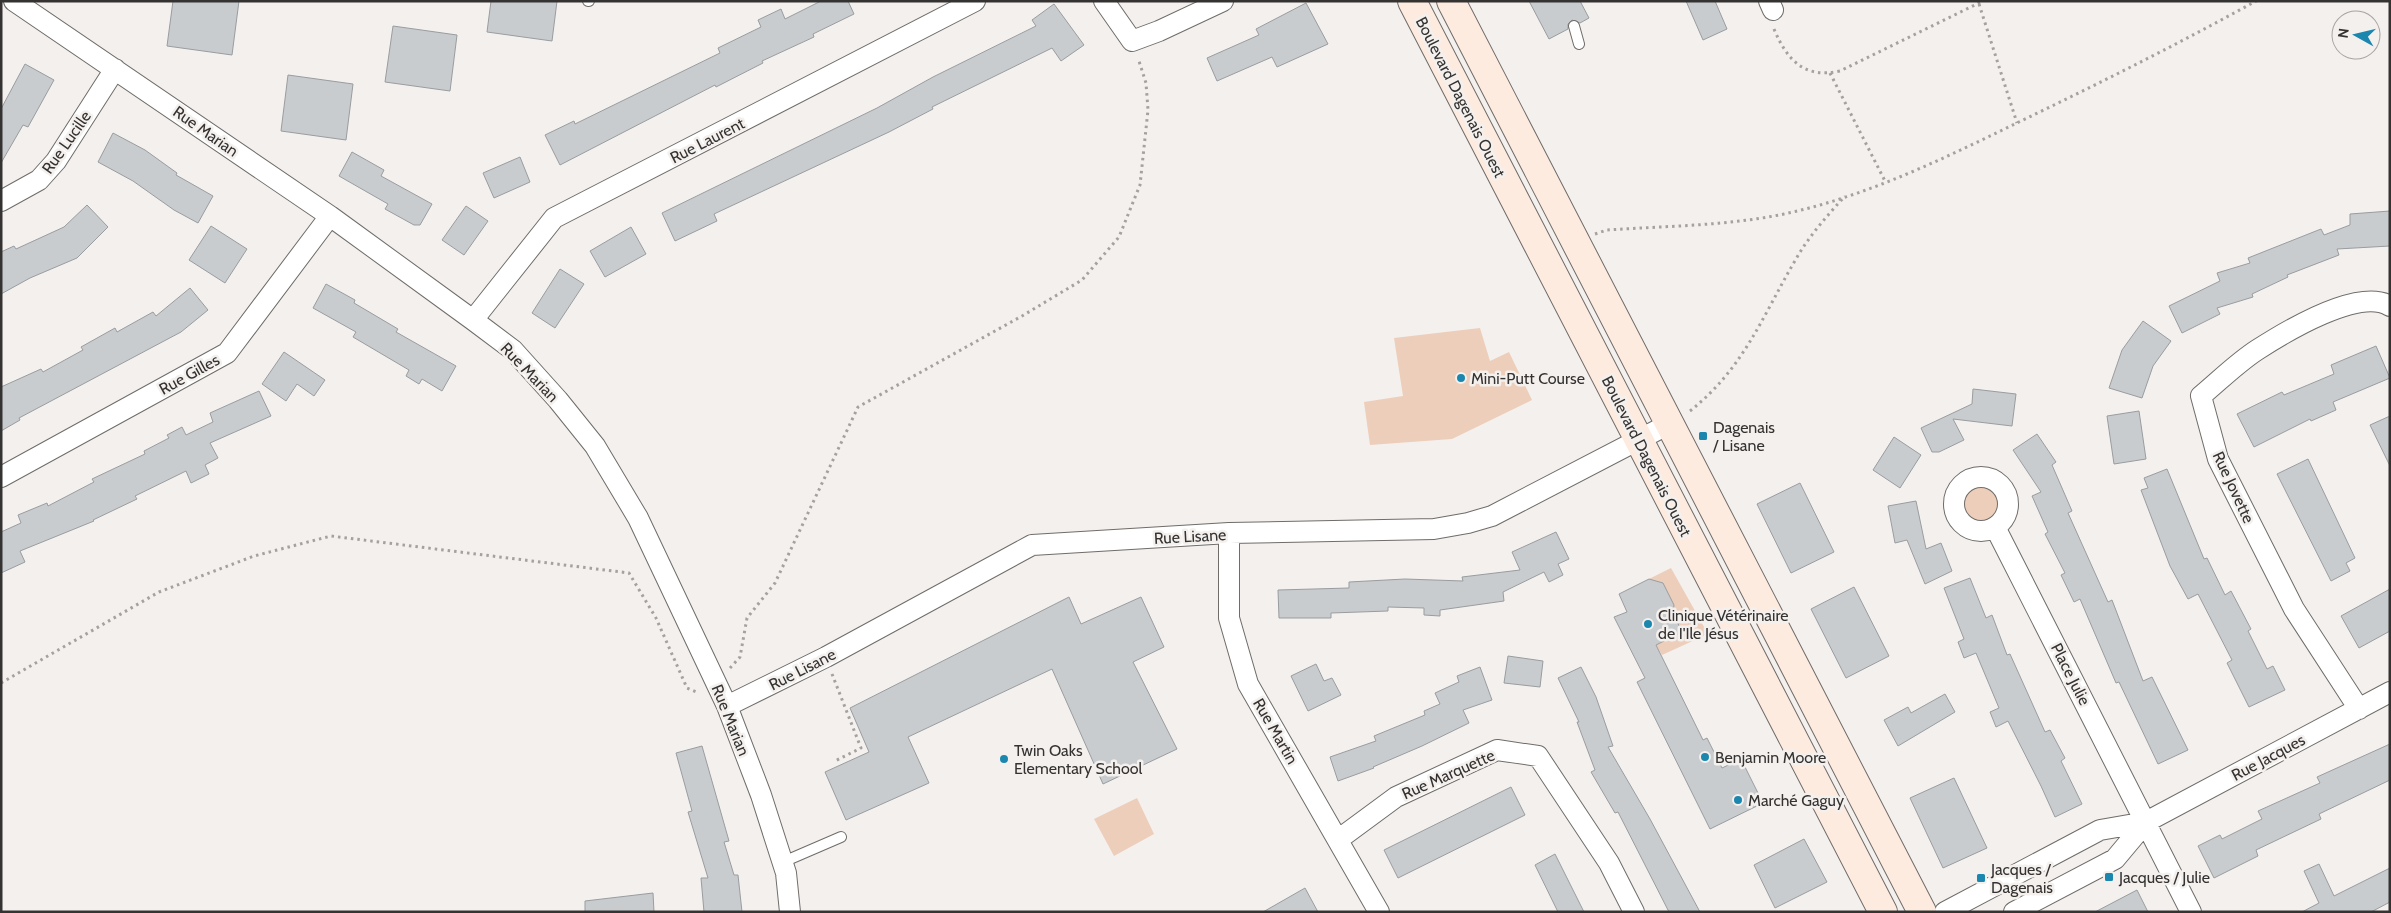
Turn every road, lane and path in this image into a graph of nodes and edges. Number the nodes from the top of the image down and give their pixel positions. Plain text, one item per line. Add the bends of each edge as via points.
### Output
1 (14, 1) edge
2 (975, 1) edge
3 (1104, 1) edge
4 (1223, 1) edge
5 (1412, 1) edge
6 (1451, 1) edge
7 (1983, 1) edge
8 (2256, 1) edge
9 (1978, 4) junction
10 (1771, 6) edge
11 (1574, 26) dead end
12 (1132, 41) junction
13 (1579, 44) dead end
14 (115, 68) junction
15 (1830, 73) junction
16 (2018, 123) junction
17 (1885, 182) junction
18 (1845, 196) junction
19 (1, 200) edge
20 (330, 216) junction
21 (1598, 233) dead end
22 (2390, 306) edge
23 (473, 320) junction
24 (1680, 418) junction
25 (1639, 440) junction
26 (1, 477) edge
27 (1995, 527) dead end
28 (1229, 533) junction
29 (826, 657) junction
30 (1, 683) edge
31 (716, 683) junction
32 (2390, 692) edge
33 (728, 706) junction
34 (2359, 709) junction
35 (835, 761) dead end
36 (2146, 822) junction
37 (841, 837) dead end
38 (1339, 839) junction
39 (783, 862) junction
40 (790, 912) edge
41 (1379, 912) edge
42 (1634, 912) edge
43 (1883, 912) edge
44 (1922, 912) edge
45 (1945, 912) edge
46 (2014, 912) edge
47 (2191, 912) edge

1 - 14 street, Rue Marian
2 - 23 street, Rue Laurent via 554,218
3 - 12 street
4 - 12 street
5 - 25 main road, Boulevard Dagenais Ouest
6 - 24 main road, Boulevard Dagenais Ouest
7 - 9 path
8 - 16 path via 2157,55
9 - 15 path
9 - 16 path
10 - 15 path via 1771,23 1788,56 1808,70
11 - 13 lane
12 - 31 path via 1146,83 1148,110 1140,186 1119,237 1082,280 858,407 775,583 746,618 740,657
14 - 19 street, Rue Lucille via 56,161 39,180
14 - 20 street, Rue Marian
15 - 17 path
16 - 17 path
17 - 18 path
18 - 21 path via 1773,216
18 - 24 path via 1820,223 1796,258 1757,333 1733,369
20 - 23 street, Rue Marian
20 - 26 street, Rue Gilles via 227,353
22 - 34 street, Rue Jovette via 2381,301 2354,303 2306,322 2256,350 2201,396 2223,468 2294,609
23 - 31 street, Rue Marian via 513,350 595,446 638,518
24 - 25 street, Rue Lisane
24 - 44 main road, Boulevard Dagenais Ouest
25 - 28 street, Rue Lisane via 1492,516 1468,523 1434,529
25 - 43 main road, Boulevard Dagenais Ouest
27 - 36 street, Place Julie
28 - 29 street, Rue Lisane via 1032,545
28 - 38 street, Rue Martin via 1229,618 1248,684
29 - 33 street, Rue Lisane
29 - 35 path via 861,748
30 - 31 path via 159,592 254,556 332,536 629,573 656,618 687,688 709,697
31 - 33 street, Rue Marian
32 - 34 street, Rue Jacques
33 - 39 street, Rue Marian
34 - 36 street, Rue Jacques
36 - 45 street, Rue Jacques via 2100,830
36 - 46 street, Rue Jacques via 2115,859
36 - 47 street, Place Julie
37 - 39 lane
38 - 41 street, Rue Martin
38 - 42 street, Rue Marquette via 1396,797 1497,750 1538,756 1608,863
39 - 40 street, Rue Marian

